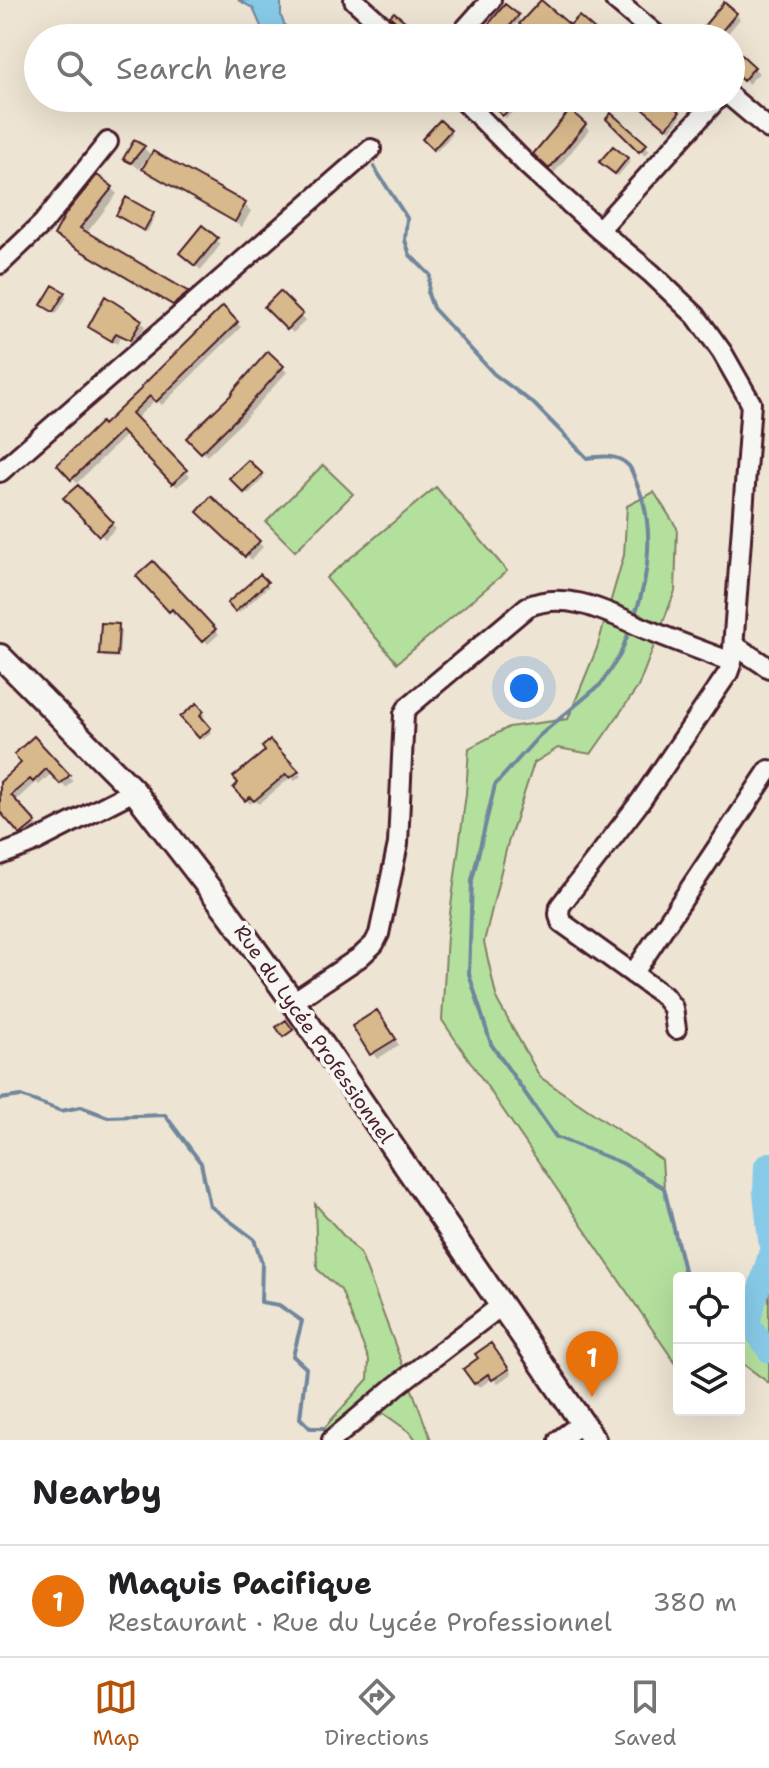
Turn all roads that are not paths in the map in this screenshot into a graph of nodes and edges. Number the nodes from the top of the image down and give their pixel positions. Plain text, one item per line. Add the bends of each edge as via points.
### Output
1 (354, 0) edge
2 (491, 0) edge
3 (615, 0) edge
4 (381, 24) edge
5 (470, 24) edge
6 (643, 24) edge
7 (745, 109) edge
8 (475, 112) edge
9 (705, 112) edge
10 (769, 129) edge
11 (108, 142) dead end
12 (371, 149) dead end
13 (599, 230) junction
14 (0, 264) edge
15 (760, 404) edge
16 (0, 472) edge
17 (733, 653) junction
18 (0, 656) edge
19 (769, 668) edge
20 (769, 770) edge
21 (134, 791) junction
22 (0, 855) edge
23 (633, 974) junction
24 (293, 1002) junction
25 (676, 1029) dead end
26 (502, 1305) junction
27 (588, 1431) edge
28 (332, 1440) edge
29 (559, 1440) edge

1 - 4 street
2 - 5 street
3 - 6 street
7 - 10 street
8 - 13 street
9 - 13 street
11 - 14 street via 43,223
12 - 16 street
13 - 15 street via 696,316
15 - 17 street
17 - 19 street
17 - 23 street via 728,673 640,802 560,906 561,922
17 - 24 street via 652,632 576,603 527,607 408,707 398,844 379,934 360,957
18 - 21 main road, Rue du Lycée Professionnel
20 - 23 street
21 - 22 street
21 - 24 main road, Rue du Lycée Professionnel
23 - 25 street via 670,1002
24 - 26 main road, Rue du Lycée Professionnel
26 - 27 main road, Rue du Lycée Professionnel
26 - 28 street
27 - 29 street

